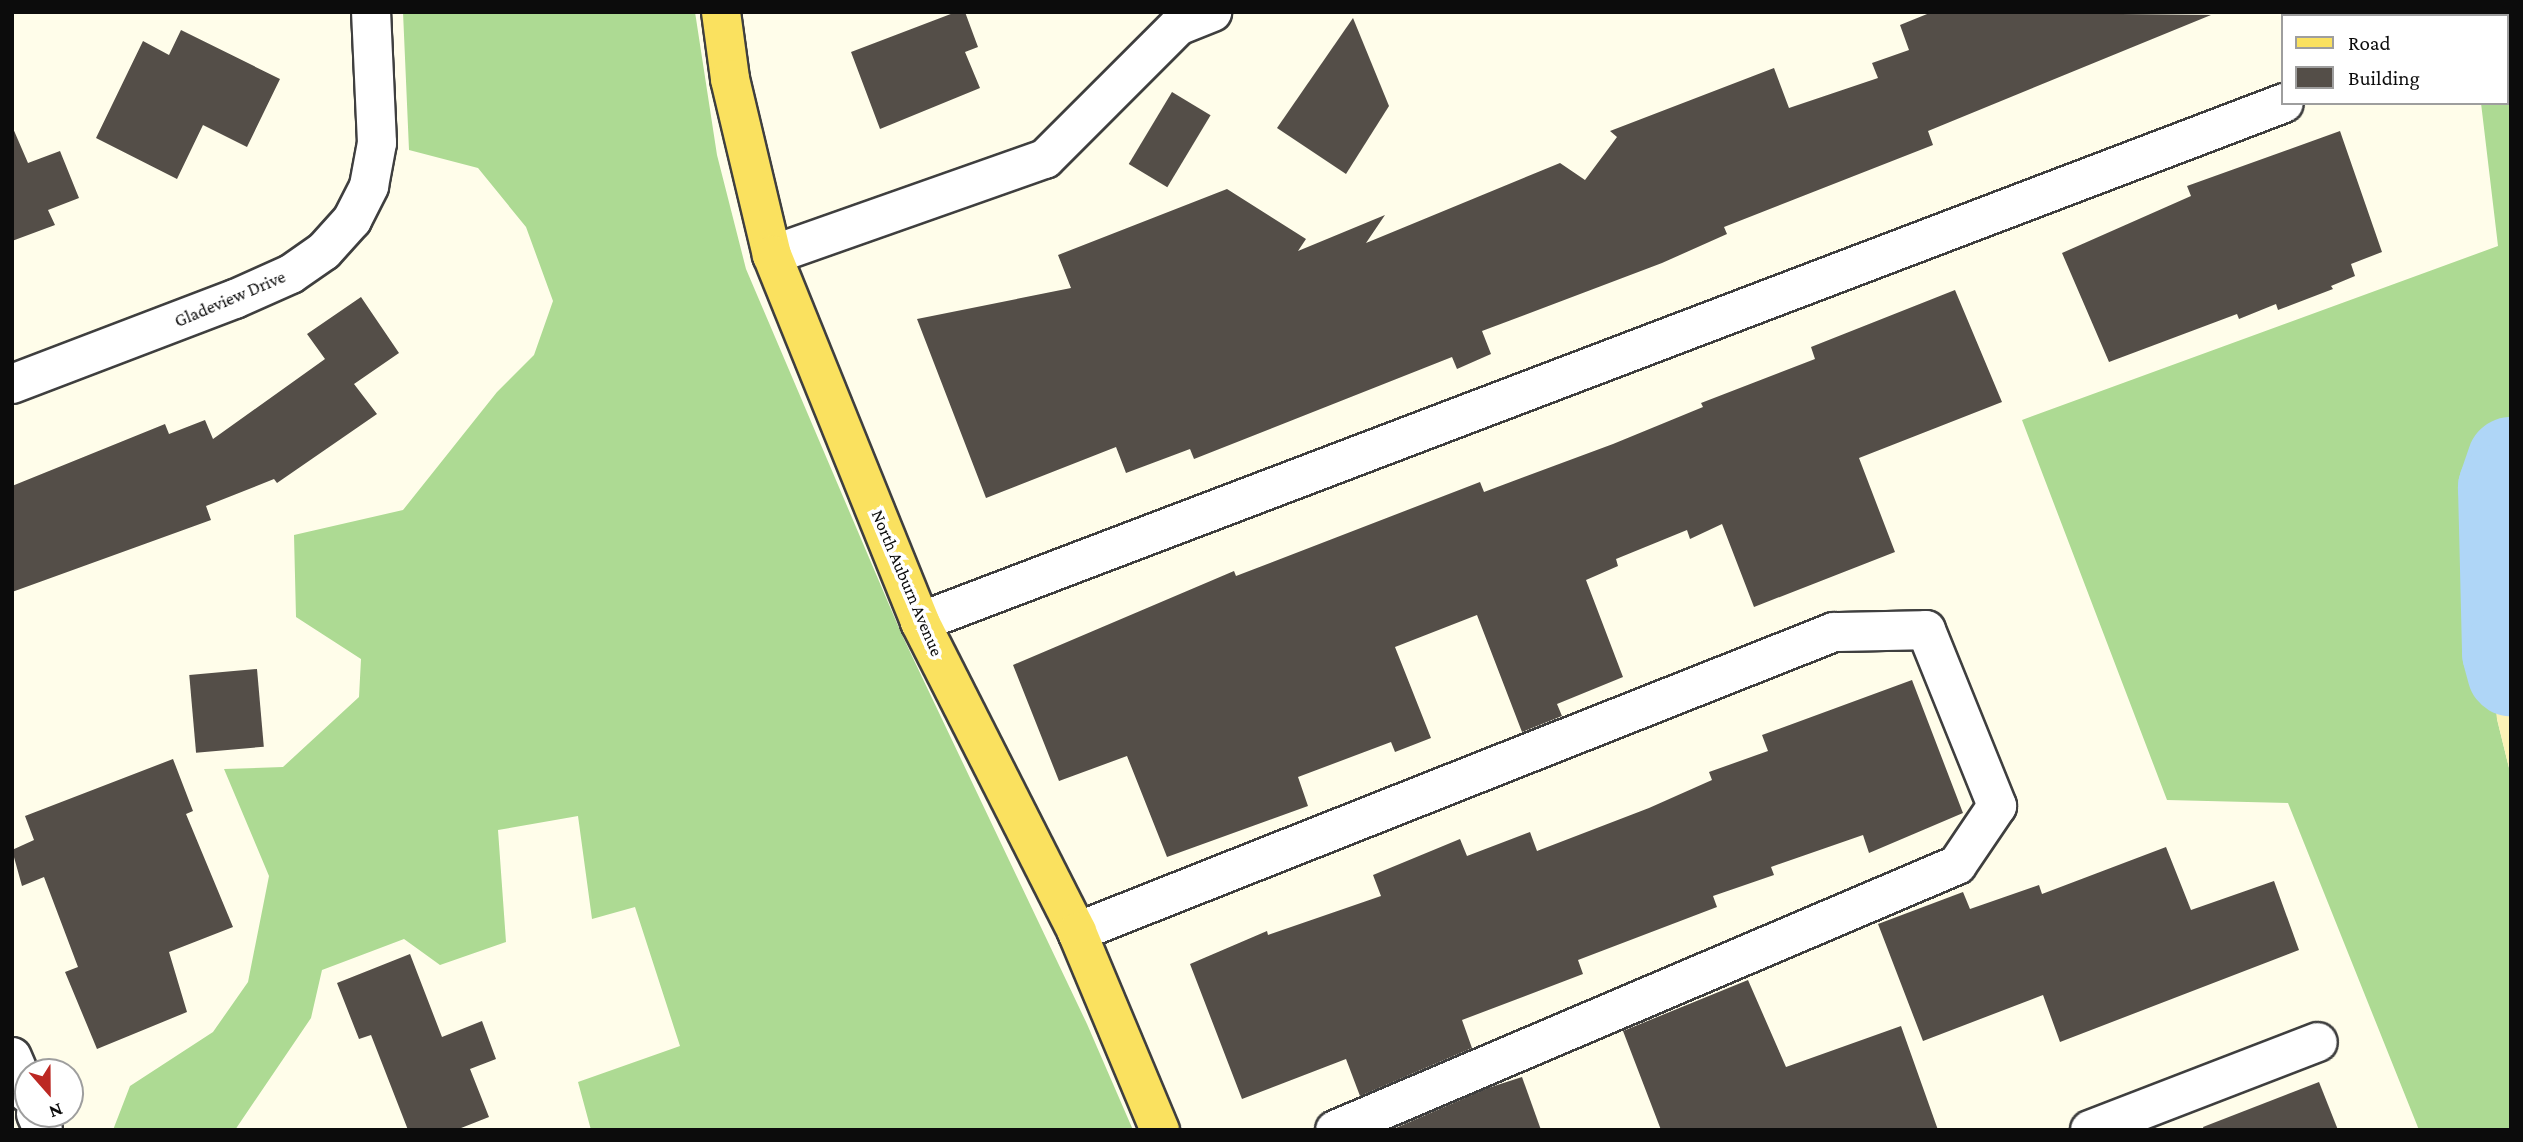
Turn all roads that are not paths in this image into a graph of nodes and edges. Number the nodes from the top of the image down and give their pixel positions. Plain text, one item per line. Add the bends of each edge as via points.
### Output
1 (371, 12) edge
2 (721, 12) edge
3 (1212, 12) edge
4 (2282, 104) edge
5 (772, 255) junction
6 (12, 384) edge
7 (920, 622) junction
8 (1077, 932) junction
9 (2318, 1042) dead end
10 (1160, 1130) edge
11 (1335, 1130) edge
12 (2090, 1130) edge

1 - 6 street, Gladeview Drive via 377,143 369,186 352,220 324,251 291,274 235,299
2 - 5 main road, North Auburn Avenue via 730,79
3 - 5 street via 1178,26 1045,159
4 - 7 street
5 - 7 main road, North Auburn Avenue
7 - 8 main road, North Auburn Avenue
8 - 10 main road, North Auburn Avenue
8 - 11 street via 1834,632 1926,630 1997,806 1957,865
9 - 12 street

